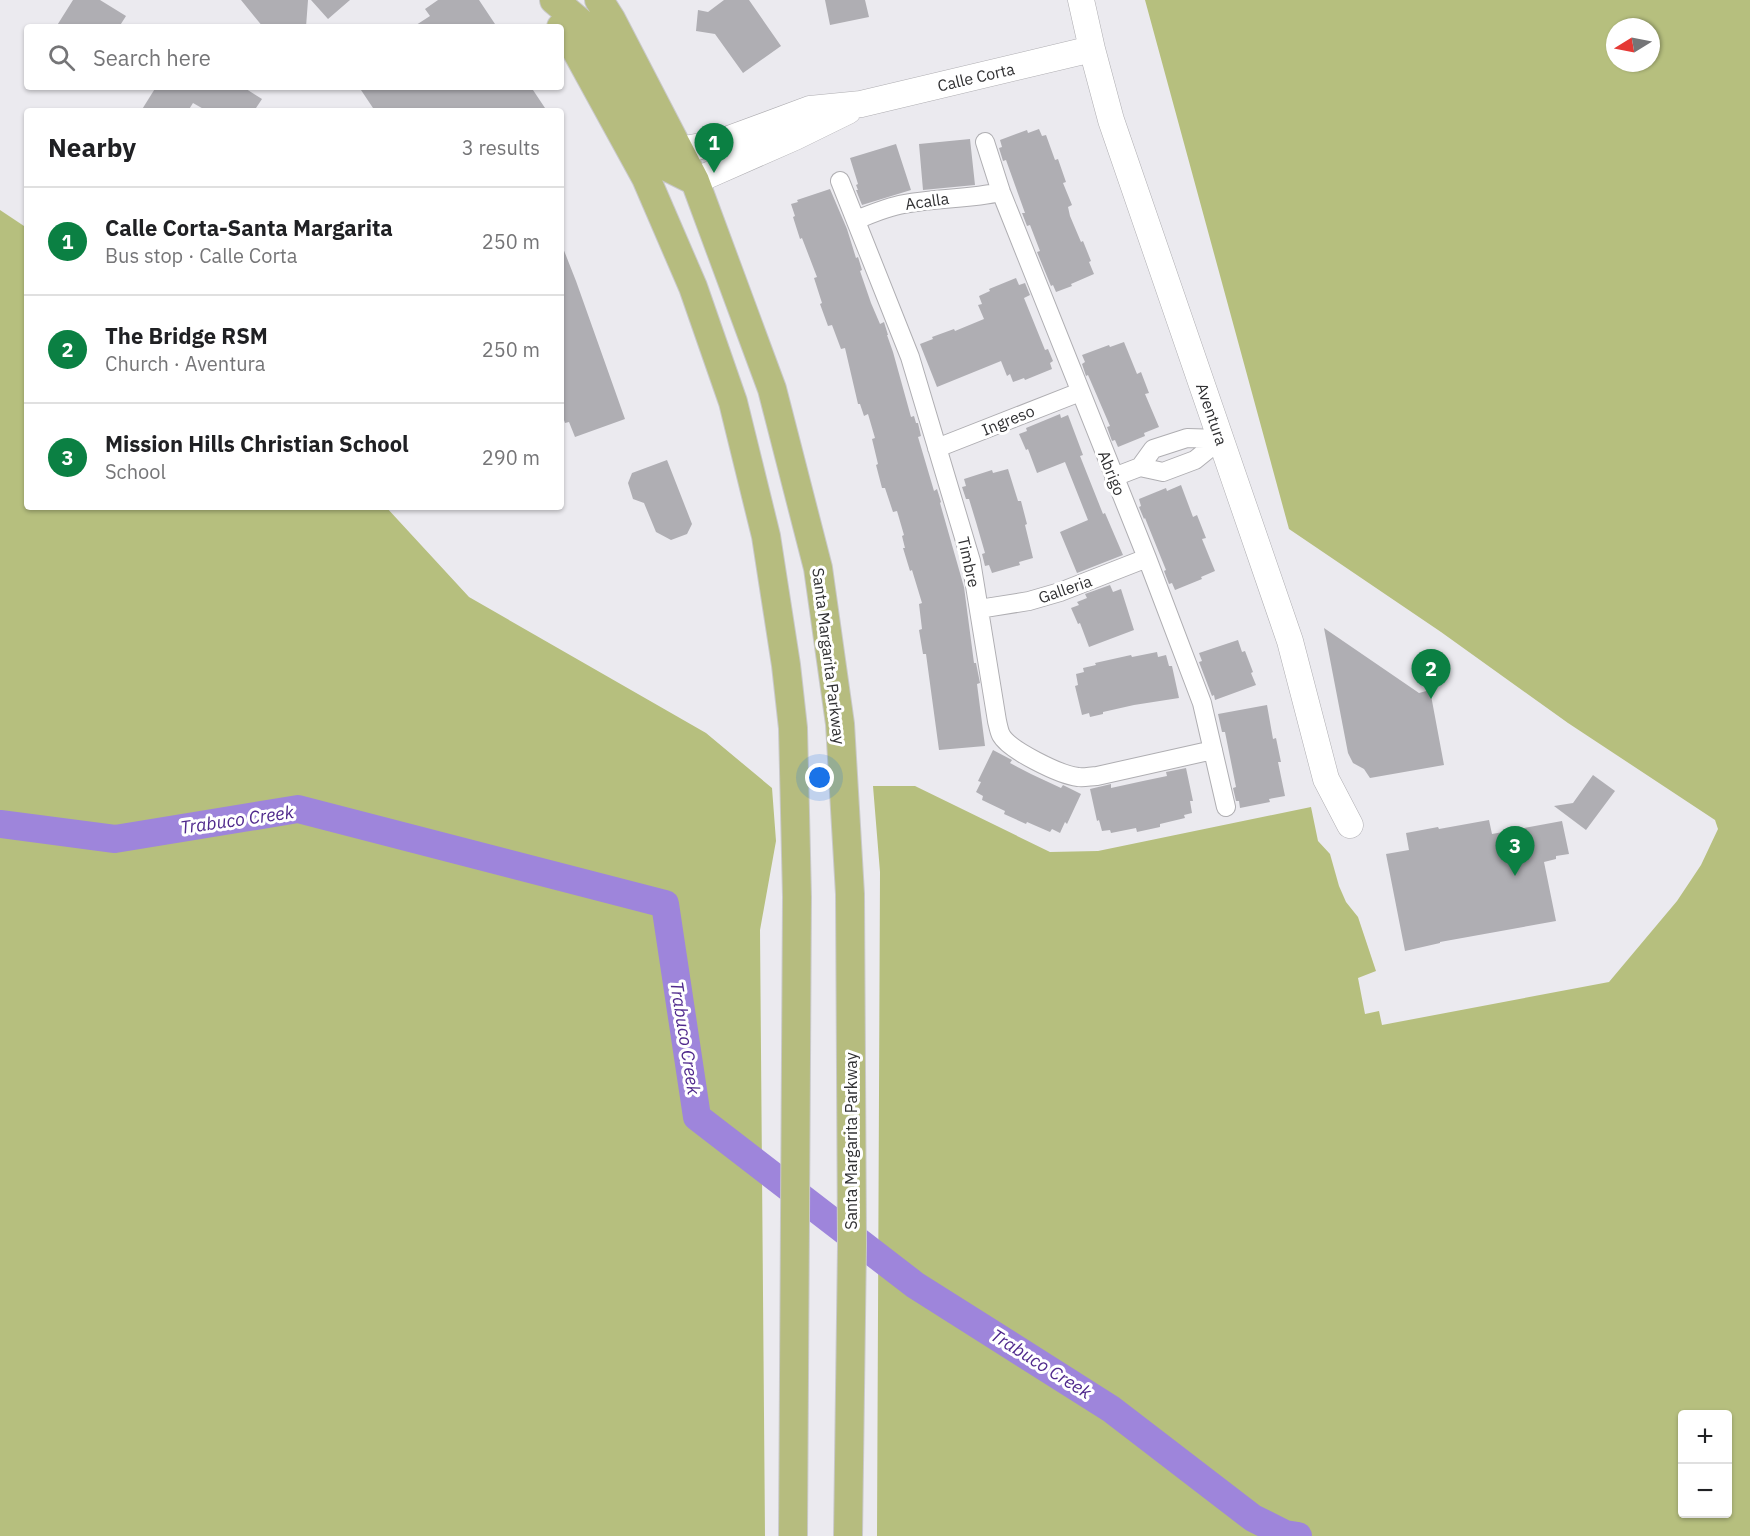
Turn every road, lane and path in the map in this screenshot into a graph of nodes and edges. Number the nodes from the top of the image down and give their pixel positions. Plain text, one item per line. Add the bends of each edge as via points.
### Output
1 (543, 0) edge
2 (554, 0) edge
3 (599, 0) edge
4 (1081, 0) edge
5 (559, 24) edge
6 (564, 31) edge
7 (1092, 49) junction
8 (861, 105) junction
9 (984, 142) dead end
10 (679, 150) junction
11 (695, 181) junction
12 (840, 181) dead end
13 (1001, 192) junction
14 (856, 220) junction
15 (1080, 392) junction
16 (1221, 439) junction
17 (937, 448) junction
18 (1140, 467) junction
19 (1114, 477) junction
20 (1147, 558) junction
21 (979, 609) junction
22 (1213, 750) junction
23 (1226, 807) dead end
24 (1350, 825) dead end
25 (793, 1536) edge
26 (848, 1536) edge

1 - 5 main road
2 - 11 main road via 587,28 655,156
3 - 10 main road, Santa Margarita Parkway
4 - 7 street, Aventura
6 - 25 main road via 646,178 693,286 734,402 766,536 786,665 793,728 797,897
7 - 8 street, Calle Corta
7 - 16 street, Aventura via 1111,120
8 - 10 street, Calle Corta via 810,109 718,143
8 - 11 street, Calle Corta
9 - 13 street, Abrigo
10 - 11 main road, Santa Margarita Parkway
11 - 26 main road, Santa Margarita Parkway via 772,389 818,568 840,724 850,894 852,1245
12 - 14 street, Timbre
13 - 14 street, Acalla via 903,204
13 - 15 street, Abrigo
14 - 17 street, Timbre via 910,357
15 - 17 street, Ingreso
15 - 19 street, Abrigo
16 - 18 street via 1195,460 1163,472
16 - 18 street via 1187,438 1153,449
16 - 24 street, Aventura via 1290,641 1326,779
17 - 21 street, Timbre via 971,561
18 - 19 street
19 - 20 street, Abrigo
20 - 21 street, Galleria via 1060,592
20 - 22 street, Abrigo via 1202,703
21 - 22 street, Timbre via 1000,734 1042,764 1079,777 1097,776
22 - 23 street, Abrigo

